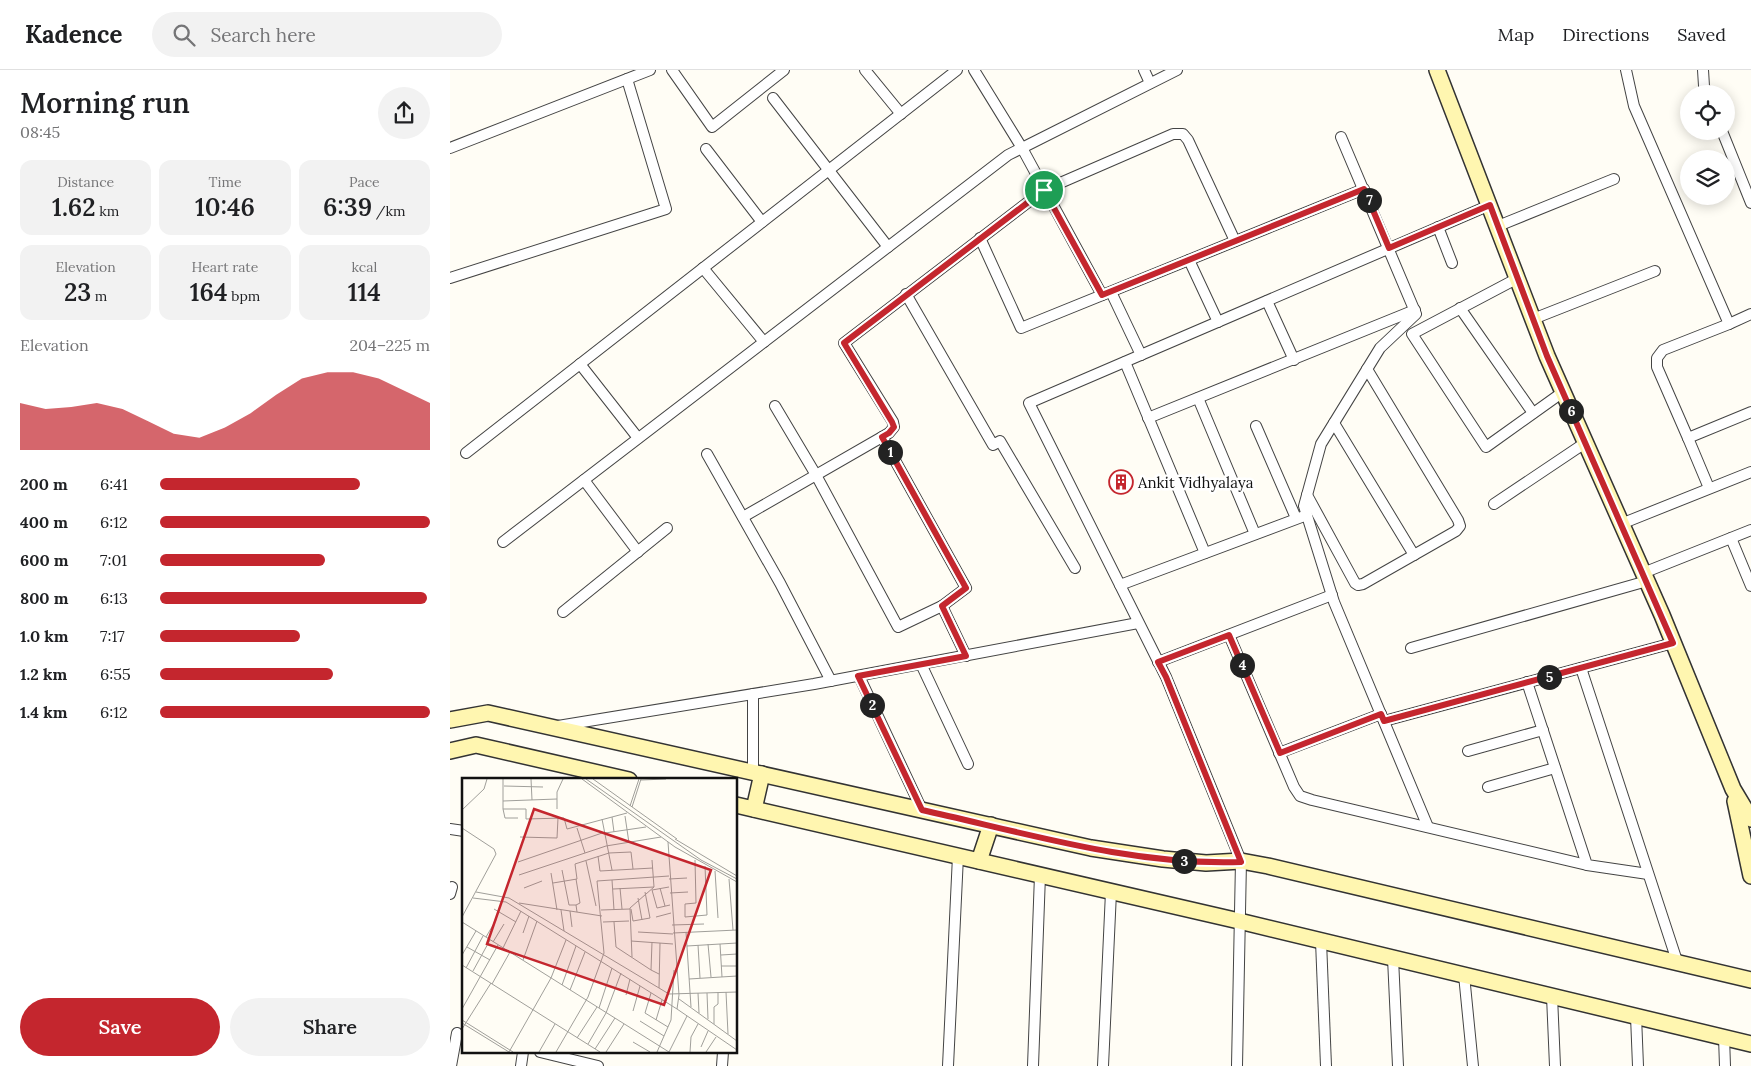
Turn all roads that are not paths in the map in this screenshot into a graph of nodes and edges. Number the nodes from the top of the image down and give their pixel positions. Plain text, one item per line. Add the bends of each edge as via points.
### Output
1 (650, 70) edge
2 (672, 70) edge
3 (784, 70) edge
4 (865, 70) edge
5 (957, 70) edge
6 (974, 70) edge
7 (1144, 70) edge
8 (1176, 70) edge
9 (1437, 70) edge
10 (1626, 70) edge
11 (1703, 70) edge
12 (627, 79) junction
13 (1150, 83) junction
14 (1704, 85) edge
15 (773, 98) dead end
16 (901, 114) junction
17 (1341, 137) dead end
18 (1726, 140) edge
19 (450, 148) edge
20 (706, 148) dead end
21 (1022, 148) junction
22 (828, 170) junction
23 (1614, 179) dead end
24 (1364, 189) junction
25 (1044, 190) junction
26 (1751, 204) edge
27 (1490, 205) junction
28 (762, 222) junction
29 (1498, 226) junction
30 (1438, 227) junction
31 (980, 238) junction
32 (1235, 241) junction
33 (888, 247) junction
34 (1389, 248) junction
35 (1189, 260) junction
36 (1452, 263) dead end
37 (703, 268) junction
38 (1655, 271) dead end
39 (450, 278) edge
40 (1518, 278) junction
41 (906, 294) junction
42 (1106, 294) junction
43 (1268, 301) junction
44 (1460, 308) junction
45 (1415, 310) junction
46 (1751, 314) edge
47 (1533, 319) junction
48 (1218, 322) junction
49 (1730, 324) junction
50 (764, 342) junction
51 (1141, 355) junction
52 (1294, 360) junction
53 (1125, 362) junction
54 (580, 364) junction
55 (1366, 370) junction
56 (1563, 392) junction
57 (1198, 398) junction
58 (775, 406) dead end
59 (1751, 412) edge
60 (1533, 413) junction
61 (1148, 418) junction
62 (1334, 423) junction
63 (1256, 426) dead end
64 (882, 437) junction
65 (638, 438) junction
66 (1688, 438) junction
67 (1585, 443) junction
68 (466, 453) dead end
69 (707, 454) dead end
70 (1751, 472) edge
71 (816, 475) junction
72 (584, 480) junction
73 (1709, 488) junction
74 (1307, 495) junction
75 (1494, 504) dead end
76 (1307, 515) junction
77 (743, 517) junction
78 (1296, 518) junction
79 (1621, 524) junction
80 (667, 528) dead end
81 (1751, 530) edge
82 (1255, 534) junction
83 (1731, 538) junction
84 (503, 542) dead end
85 (638, 552) junction
86 (1205, 553) junction
87 (1414, 555) junction
88 (1075, 568) dead end
89 (1645, 577) junction
90 (1120, 585) junction
91 (1751, 586) edge
92 (1332, 595) junction
93 (942, 606) junction
94 (563, 612) dead end
95 (1138, 623) junction
96 (1229, 635) junction
97 (1673, 643) junction
98 (1410, 648) dead end
99 (966, 656) junction
100 (1158, 662) junction
101 (921, 664) junction
102 (1581, 668) junction
103 (858, 676) junction
104 (831, 681) junction
105 (1527, 682) junction
106 (754, 694) junction
107 (1383, 718) junction
108 (450, 720) edge
109 (553, 727) junction
110 (1542, 730) junction
111 (450, 751) edge
112 (1468, 751) dead end
113 (1280, 753) junction
114 (968, 764) dead end
115 (1555, 768) junction
116 (758, 773) junction
117 (594, 776) edge
118 (612, 778) edge
119 (1488, 787) dead end
120 (1733, 789) junction
121 (738, 806) edge
122 (754, 810) junction
123 (922, 810) junction
124 (1751, 819) edge
125 (990, 825) junction
126 (1428, 827) junction
127 (958, 856) junction
128 (979, 861) junction
129 (1241, 862) junction
130 (1587, 865) junction
131 (1648, 874) junction
132 (1040, 875) junction
133 (1751, 876) edge
134 (1111, 892) junction
135 (1239, 921) junction
136 (1321, 940) junction
137 (1393, 958) junction
138 (1678, 964) junction
139 (1464, 975) junction
140 (1751, 980) edge
141 (1552, 996) junction
142 (1636, 1016) junction
143 (457, 1033) edge
144 (1724, 1037) junction
145 (1751, 1044) edge
146 (559, 1054) edge
147 (451, 1066) edge
148 (598, 1066) edge
149 (948, 1066) edge
150 (1033, 1066) edge
151 (1103, 1066) edge
152 (1237, 1066) edge
153 (1326, 1066) edge
154 (1398, 1066) edge
155 (1473, 1066) edge
156 (1555, 1066) edge
157 (1638, 1066) edge
158 (1725, 1066) edge

1 - 12 street
2 - 3 street via 712,127
4 - 16 street
5 - 16 street
6 - 21 street
7 - 13 street
8 - 13 street
9 - 27 street
10 - 49 street via 1634,106
11 - 14 street
12 - 19 street
12 - 39 street via 666,209
13 - 21 street
15 - 22 street
16 - 22 street
17 - 24 street
18 - 26 street
20 - 28 street
21 - 25 street
21 - 33 street via 1008,155
22 - 28 street
22 - 33 street
23 - 29 street
24 - 32 street
24 - 34 street
25 - 31 street
25 - 32 street via 1173,134 1183,134
25 - 42 street
27 - 29 street
27 - 30 street
28 - 37 street
29 - 40 street
30 - 34 street
30 - 36 street
31 - 41 street
31 - 42 street via 1020,328
32 - 35 street
33 - 50 street
34 - 43 street
34 - 45 street
35 - 42 street
35 - 48 street
37 - 50 street
37 - 54 street
38 - 47 street
40 - 44 street
40 - 47 street
41 - 64 street via 844,343 892,422 894,427
41 - 88 street via 993,445 1000,442
42 - 51 street
43 - 48 street
43 - 52 street
44 - 60 street
44 - 60 street via 1412,334 1486,446
45 - 52 street
45 - 55 street via 1416,314 1380,348
46 - 49 street
47 - 56 street
48 - 51 street
49 - 66 street via 1663,350 1657,358 1657,367
50 - 65 street
51 - 53 street
52 - 57 street
53 - 61 street
53 - 90 street via 1030,404
54 - 65 street
54 - 68 street
55 - 62 street
55 - 87 street via 1460,526
56 - 60 street
56 - 67 street
57 - 61 street
57 - 82 street
58 - 71 street
59 - 66 street
61 - 86 street
62 - 74 street via 1320,444
62 - 87 street
63 - 78 street
64 - 71 street
64 - 93 street via 966,588
65 - 72 street
66 - 73 street
67 - 75 street
67 - 79 street
69 - 77 street
70 - 73 street
71 - 77 street
71 - 93 street via 898,628
72 - 84 street
72 - 85 street
73 - 79 street
74 - 76 street via 1304,506
74 - 87 street via 1358,585
76 - 78 street
76 - 92 street
77 - 104 street
78 - 82 street
79 - 89 street
80 - 85 street
81 - 83 street
82 - 86 street
83 - 89 street
83 - 91 street
85 - 94 street
86 - 90 street
89 - 97 street
89 - 98 street
90 - 95 street
92 - 96 street
92 - 107 street
93 - 99 street
95 - 99 street
95 - 100 street
96 - 100 street
96 - 113 street
97 - 102 street
97 - 120 street
99 - 101 street
100 - 129 street
101 - 103 street
101 - 114 street
102 - 105 street
102 - 131 street
103 - 104 street
103 - 123 street
104 - 106 street
105 - 107 street
105 - 110 street
106 - 109 street
106 - 116 street
107 - 113 street
107 - 126 street
108 - 109 street via 488,712
109 - 116 street
110 - 112 street
110 - 115 street
111 - 117 street via 476,746
113 - 126 street via 1300,796
115 - 119 street
115 - 130 street
116 - 122 street
116 - 123 street
117 - 118 street
120 - 124 street
120 - 133 street
121 - 122 street
122 - 127 street
123 - 125 street
125 - 128 street
125 - 129 street via 1091,848 1163,859
126 - 130 street
127 - 128 street
127 - 149 street
128 - 132 street
129 - 135 street
129 - 138 street via 1278,868
130 - 131 street
131 - 138 street
132 - 134 street
132 - 150 street
134 - 135 street
134 - 151 street
135 - 136 street
135 - 152 street
136 - 137 street
136 - 153 street
137 - 139 street
137 - 154 street
138 - 140 street
139 - 141 street
139 - 155 street
141 - 142 street
141 - 156 street
142 - 144 street
142 - 157 street
143 - 147 street
144 - 145 street
144 - 158 street
146 - 148 street

